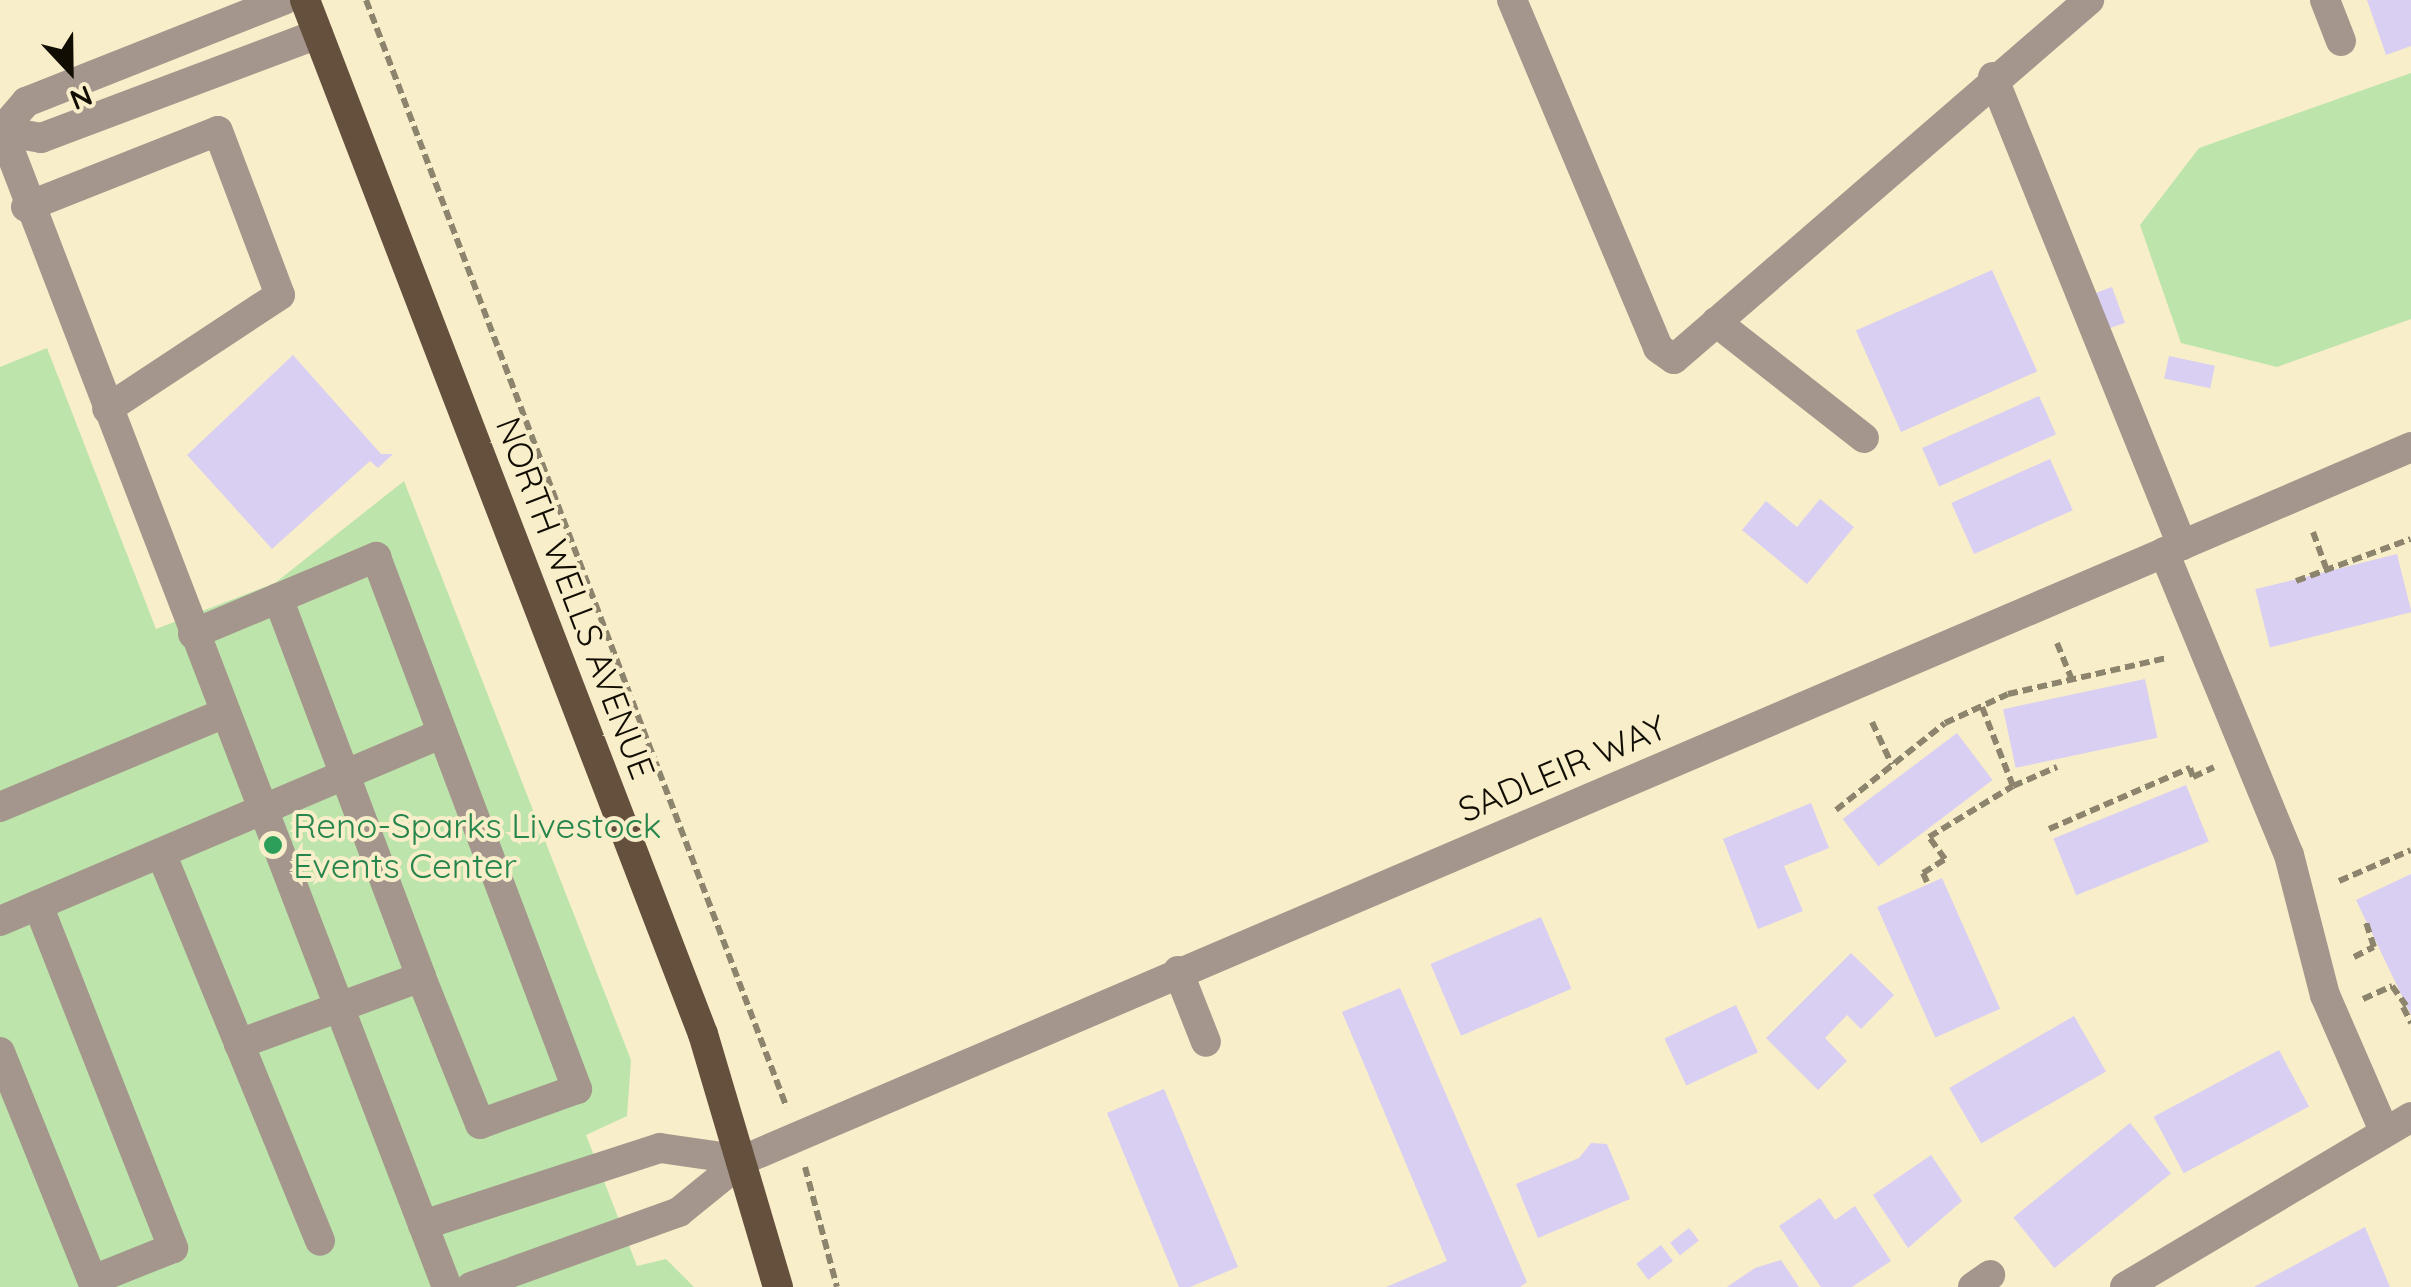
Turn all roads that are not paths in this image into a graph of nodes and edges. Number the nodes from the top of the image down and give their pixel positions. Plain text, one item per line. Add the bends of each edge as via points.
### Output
1 (284, 0) edge
2 (305, 0) edge
3 (1512, 0) edge
4 (2089, 0) edge
5 (2325, 0) edge
6 (318, 34) junction
7 (2342, 41) dead end
8 (1993, 77) junction
9 (1, 129) edge
10 (26, 207) junction
11 (1716, 322) junction
12 (108, 409) junction
13 (1864, 438) dead end
14 (2411, 447) edge
15 (2173, 548) junction
16 (278, 598) junction
17 (193, 634) junction
18 (226, 713) junction
19 (442, 733) junction
20 (344, 775) junction
21 (0, 807) edge
22 (264, 810) junction
23 (161, 853) junction
24 (38, 905) junction
25 (0, 921) edge
26 (1178, 971) junction
27 (421, 977) junction
28 (340, 1007) junction
29 (1206, 1042) dead end
30 (239, 1044) junction
31 (0, 1052) edge
32 (2398, 1124) edge
33 (743, 1160) junction
34 (423, 1225) junction
35 (320, 1242) dead end
36 (94, 1284) edge
37 (446, 1287) edge
38 (471, 1287) edge
39 (778, 1287) edge
40 (2125, 1287) edge

1 - 9 street via 26,102
2 - 6 main road, NORTH WELLS AVENUE
3 - 11 street via 1658,348 1674,359
4 - 8 street
5 - 7 street
6 - 9 street via 41,138
6 - 33 main road, NORTH WELLS AVENUE via 704,1034
8 - 11 street
8 - 15 street
9 - 10 street
10 - 12 street
10 - 12 street via 218,130 280,295
11 - 13 street
12 - 17 street
14 - 15 street, SADLEIR WAY
15 - 26 street, SADLEIR WAY
15 - 32 street via 2289,855 2324,994
16 - 17 street
16 - 19 street via 376,557
16 - 20 street
17 - 18 street
18 - 21 street
18 - 22 street
19 - 20 street
19 - 27 street via 577,1089 480,1124
20 - 22 street
20 - 27 street
22 - 23 street
22 - 28 street
23 - 24 street
23 - 30 street
24 - 25 street
24 - 36 street via 173,1248
26 - 29 street
26 - 33 street, SADLEIR WAY
27 - 28 street
28 - 30 street
28 - 34 street
30 - 35 street
31 - 36 street
32 - 40 street
33 - 34 street via 660,1148
33 - 38 street, SADLEIR WAY via 679,1212
33 - 39 main road, NORTH WELLS AVENUE
34 - 37 street

